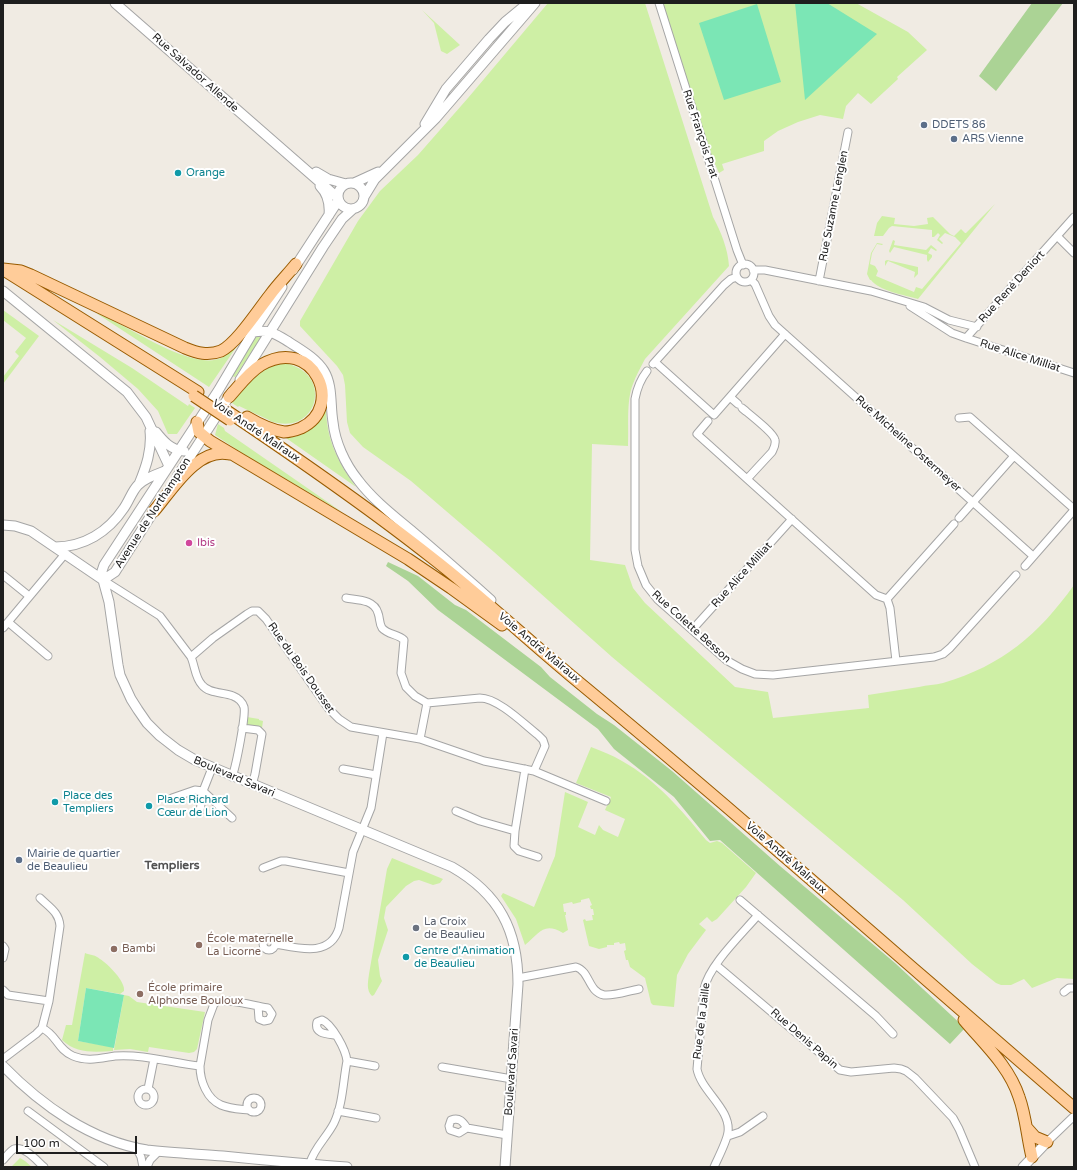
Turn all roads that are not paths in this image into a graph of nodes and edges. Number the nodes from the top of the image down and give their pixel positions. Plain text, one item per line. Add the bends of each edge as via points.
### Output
1 (115, 3) edge
2 (528, 3) edge
3 (535, 3) edge
4 (659, 3) edge
5 (483, 55) junction
6 (848, 132) dead end
7 (414, 140) junction
8 (274, 142) junction
9 (388, 166) junction
10 (350, 183) junction
11 (364, 197) junction
12 (338, 199) junction
13 (352, 209) junction
14 (329, 215) junction
15 (1074, 217) edge
16 (1057, 236) junction
17 (1074, 253) edge
18 (296, 264) junction
19 (743, 265) junction
20 (3, 269) edge
21 (753, 270) junction
22 (3, 277) edge
23 (737, 277) junction
24 (751, 280) junction
25 (819, 281) junction
26 (3, 291) edge
27 (902, 301) junction
28 (977, 327) junction
29 (270, 331) junction
30 (253, 332) junction
31 (785, 334) junction
32 (966, 338) junction
33 (647, 371) dead end
34 (1074, 373) edge
35 (196, 394) junction
36 (229, 397) junction
37 (730, 397) junction
38 (230, 414) junction
39 (959, 418) dead end
40 (708, 421) dead end
41 (197, 422) junction
42 (150, 425) junction
43 (203, 436) junction
44 (179, 450) junction
45 (194, 451) junction
46 (234, 455) junction
47 (1014, 456) junction
48 (167, 468) junction
49 (747, 479) junction
50 (138, 484) junction
51 (973, 503) junction
52 (1074, 510) edge
53 (154, 511) junction
54 (959, 518) dead end
55 (792, 519) junction
56 (954, 524) dead end
57 (3, 525) edge
58 (55, 547) junction
59 (64, 554) junction
60 (1033, 556) junction
61 (1024, 566) dead end
62 (3, 575) edge
63 (1016, 575) dead end
64 (103, 580) junction
65 (29, 596) junction
66 (346, 598) dead end
67 (887, 599) junction
68 (8, 622) junction
69 (3, 628) edge
70 (692, 630) junction
71 (48, 656) dead end
72 (191, 657) junction
73 (553, 661) junction
74 (896, 661) junction
75 (426, 703) junction
76 (242, 728) junction
77 (383, 733) junction
78 (420, 739) junction
79 (212, 768) junction
80 (344, 769) dead end
81 (526, 769) junction
82 (534, 771) junction
83 (376, 775) junction
84 (232, 777) junction
85 (252, 785) junction
86 (203, 791) junction
87 (172, 798) dead end
88 (606, 800) dead end
89 (200, 811) dead end
90 (456, 811) dead end
91 (232, 818) dead end
92 (362, 830) junction
93 (515, 831) junction
94 (538, 857) dead end
95 (263, 868) dead end
96 (349, 873) junction
97 (40, 898) dead end
98 (740, 900) dead end
99 (758, 915) junction
100 (275, 944) dead end
101 (3, 946) edge
102 (3, 958) edge
103 (716, 965) junction
104 (518, 978) junction
105 (1074, 988) edge
106 (638, 989) dead end
107 (3, 990) edge
108 (938, 991) junction
109 (1064, 992) dead end
110 (49, 1001) junction
111 (258, 1006) dead end
112 (42, 1028) junction
113 (893, 1034) dead end
114 (335, 1035) dead end
115 (3, 1059) edge
116 (154, 1059) junction
117 (347, 1061) junction
118 (3, 1066) edge
119 (200, 1066) junction
120 (375, 1066) dead end
121 (442, 1067) dead end
122 (512, 1079) junction
123 (148, 1089) dead end
124 (249, 1110) dead end
125 (28, 1111) dead end
126 (338, 1111) junction
127 (1074, 1112) edge
128 (764, 1116) dead end
129 (376, 1118) dead end
130 (467, 1128) dead end
131 (1027, 1128) junction
132 (508, 1135) junction
133 (728, 1136) junction
134 (1047, 1142) junction
135 (136, 1147) junction
136 (159, 1151) junction
137 (1032, 1157) junction
138 (3, 1160) edge
139 (310, 1164) junction
140 (44, 1167) edge
141 (104, 1167) edge
142 (143, 1167) edge
143 (147, 1167) edge
144 (340, 1167) edge
145 (347, 1167) edge
146 (505, 1167) edge
147 (714, 1167) edge
148 (975, 1167) edge
149 (1023, 1167) edge

1 - 8 street, Rue Salvador Allende
2 - 5 street via 505,22
3 - 5 street
4 - 19 street, Rue François Prat
5 - 7 street via 436,118
5 - 7 street via 443,94
6 - 25 street, Rue Suzanne Lenglen
7 - 9 street
8 - 10 street, Rue Salvador Allende via 318,174
8 - 12 street, Rue Salvador Allende
8 - 14 street, Rue Salvador Allende via 324,190
9 - 10 street
9 - 11 street via 373,182
10 - 11 street via 362,188
10 - 12 street via 340,188
11 - 13 street via 361,205
12 - 13 street via 345,208
12 - 14 street, Avenue de Northampton
13 - 29 street, Avenue de Northampton via 337,226
14 - 18 street, Avenue de Northampton
15 - 16 street, Rue René Deniort
16 - 17 street
16 - 28 street, Rue René Deniort
18 - 20 main road via 232,343 220,351 204,354 185,348 31,275
18 - 30 street, Avenue de Northampton
19 - 21 street via 750,266
19 - 23 street via 738,268
20 - 35 main road, Voie André Malraux
21 - 24 street
21 - 25 street
22 - 35 main road, Voie André Malraux
23 - 24 street via 744,282
23 - 37 street via 724,285 654,363 714,415
24 - 31 street, Rue Micheline Ostermeyer via 772,321
25 - 27 street
26 - 42 street via 127,392
27 - 28 street via 924,307 949,320
27 - 32 street via 952,333
28 - 32 street, Rue René Deniort
29 - 30 street
29 - 36 street, Avenue de Northampton
29 - 73 street via 312,358 323,370 329,383 337,440 341,452 358,480 377,500 499,606
30 - 41 street, Avenue de Northampton
31 - 37 street
31 - 51 street, Rue Micheline Ostermeyer
32 - 34 street, Rue Alice Milliat
33 - 70 street, Rue Colette Besson via 637,387 635,399 635,550 646,586
35 - 38 main road, Voie André Malraux, bridge
36 - 38 main road via 251,372 267,362 291,358 308,364 317,374 322,398 312,420 296,430 284,432
36 - 43 street, Avenue de Northampton
37 - 49 street via 772,435 776,442 772,452
38 - 73 main road, Voie André Malraux via 494,611
39 - 47 street via 970,417
40 - 49 street via 697,434
41 - 43 main road via 199,432
41 - 44 street, Avenue de Northampton
42 - 44 street via 166,442
42 - 48 street
42 - 50 street via 150,448 146,468
43 - 45 street, Avenue de Northampton
43 - 46 main road
44 - 45 street
44 - 48 street, Avenue de Northampton
45 - 53 street, Avenue de Northampton
46 - 53 main road via 220,453 197,461
46 - 73 main road via 408,559
47 - 51 street
47 - 52 street
48 - 50 street
48 - 64 street, Avenue de Northampton via 104,565
49 - 55 street
50 - 58 street via 115,521 102,532 80,544
51 - 54 street
51 - 60 street, Rue Micheline Ostermeyer
52 - 60 street
53 - 64 street, Avenue de Northampton via 115,572
55 - 67 street via 876,595
55 - 70 street, Rue Alice Milliat
56 - 67 street
57 - 58 street via 31,531
58 - 59 street
59 - 64 street
59 - 65 street
60 - 61 street
62 - 65 street
63 - 74 street, Rue Colette Besson via 943,654
64 - 72 street via 160,616
64 - 79 street, Boulevard Savari via 118,665 131,699 147,723 168,743 186,756
65 - 68 street
66 - 75 street via 374,605 383,629 402,637 403,680 412,694
67 - 74 street
68 - 69 street
68 - 71 street
70 - 74 street, Rue Colette Besson via 726,660 755,674 772,675
72 - 76 street via 198,679 204,687 234,696 242,702
72 - 77 street, Rue du Bois Dousset via 247,614 258,611 335,716 352,727
73 - 108 main road, Voie André Malraux via 679,765
75 - 78 street
75 - 82 street via 480,698 496,702 543,740 545,746
76 - 84 street
76 - 85 street via 262,734
77 - 78 street, Rue du Bois Dousset
77 - 83 street
78 - 81 street, Rue du Bois Dousset via 484,761
79 - 84 street, Boulevard Savari
79 - 86 street
80 - 83 street
81 - 82 street, Rue du Bois Dousset
81 - 93 street
82 - 88 street, Rue du Bois Dousset
83 - 92 street via 371,808
84 - 85 street, Boulevard Savari
85 - 92 street, Boulevard Savari
86 - 87 street via 195,790
86 - 89 street
86 - 91 street
90 - 93 street
92 - 96 street via 353,852
92 - 104 street, Boulevard Savari via 452,867 487,893 509,929 516,952
93 - 94 street via 515,848
95 - 96 street via 286,861
96 - 100 street via 339,928 333,939 315,949
97 - 110 street via 56,913 60,922
98 - 99 street
99 - 103 street, Rue de la Jaille
99 - 113 street via 876,1016
101 - 102 street
103 - 133 street, Rue de la Jaille via 704,989 696,1069 704,1086 726,1118
103 - 148 street, Rue Denis Papin via 840,1070 851,1072 894,1068 901,1069 915,1078 953,1118
104 - 106 street via 576,968 583,972 591,986 601,994
104 - 122 street, Boulevard Savari
105 - 109 street
107 - 110 street via 8,995
108 - 127 main road, Voie André Malraux
108 - 131 main road via 1004,1067 1019,1095
110 - 112 street
111 - 119 street via 222,1001 213,1005
112 - 115 street
112 - 116 street via 49,1031 63,1050 76,1057 94,1059 133,1055
114 - 117 street via 344,1049
116 - 119 street
116 - 123 street
117 - 120 street
117 - 126 street
118 - 135 street via 31,1092 67,1118 101,1136
119 - 124 street via 205,1086 215,1101 224,1106
121 - 122 street
122 - 132 street, Boulevard Savari
125 - 141 street
126 - 129 street
126 - 139 street via 334,1124
127 - 134 street
128 - 133 street via 740,1132
130 - 132 street
131 - 134 main road via 1035,1137
131 - 137 main road
132 - 146 street, Boulevard Savari
133 - 147 street
134 - 137 street
135 - 136 street
135 - 142 street via 142,1157
136 - 139 street
136 - 143 street
137 - 149 street
138 - 140 street via 11,1151 18,1149 25,1151
139 - 144 street
144 - 145 street

